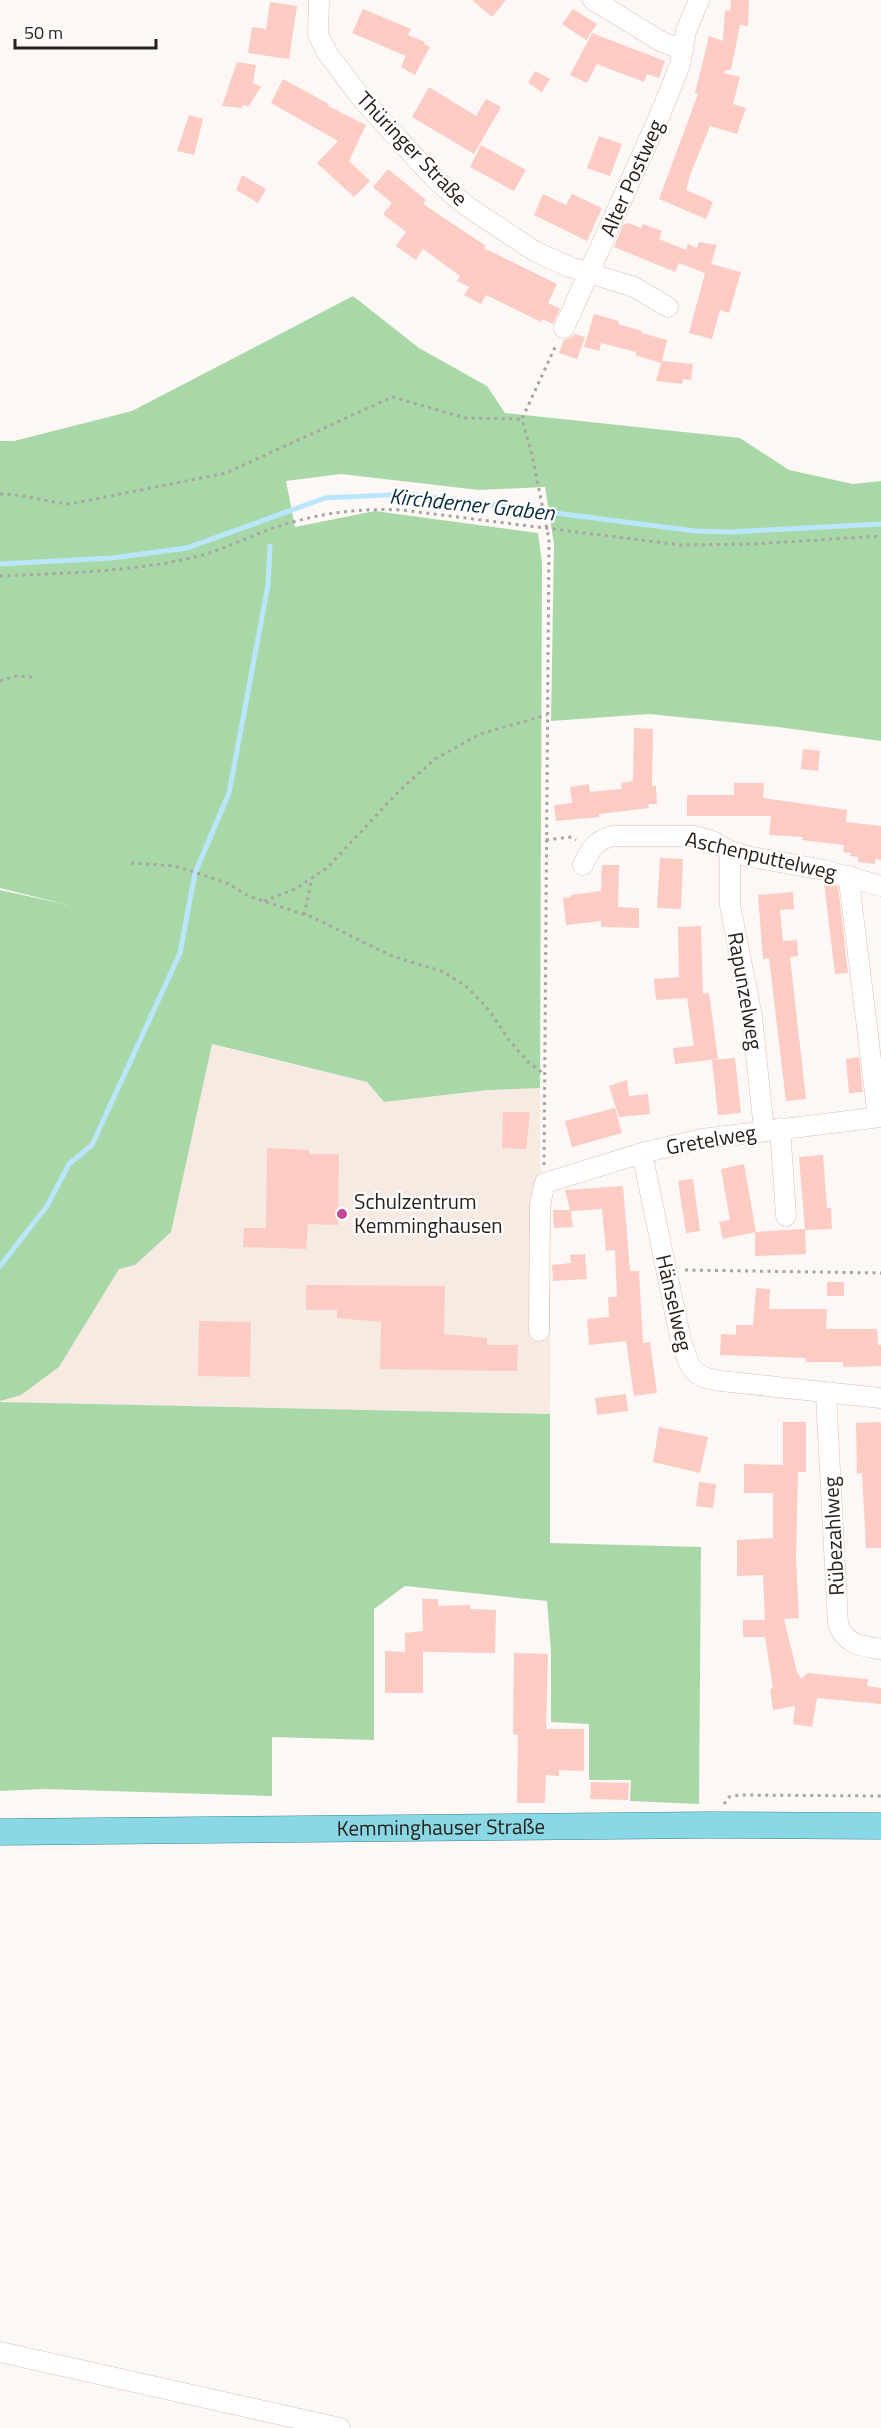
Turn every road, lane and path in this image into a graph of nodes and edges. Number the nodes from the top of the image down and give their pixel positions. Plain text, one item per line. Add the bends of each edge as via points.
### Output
1 (319, 0) edge
2 (593, 0) edge
3 (699, 0) edge
4 (683, 50) junction
5 (589, 274) junction
6 (668, 307) dead end
7 (564, 328) joint
8 (522, 419) junction
9 (0, 494) edge
10 (547, 527) junction
11 (881, 536) edge
12 (0, 576) edge
13 (37, 677) dead end
14 (0, 681) edge
15 (547, 715) junction
16 (546, 840) junction
17 (730, 851) junction
18 (587, 857) joint
19 (131, 863) dead end
20 (850, 876) junction
21 (312, 878) junction
22 (881, 886) edge
23 (262, 902) junction
24 (304, 915) junction
25 (544, 1074) junction
26 (880, 1117) edge
27 (772, 1129) junction
28 (642, 1153) junction
29 (548, 1181) junction
30 (786, 1216) dead end
31 (666, 1270) junction
32 (881, 1273) edge
33 (539, 1331) dead end
34 (826, 1394) junction
35 (881, 1398) edge
36 (881, 1649) edge
37 (881, 1796) edge
38 (708, 1825) junction
39 (881, 1826) edge
40 (0, 1832) edge
41 (0, 2352) edge
42 (340, 2428) edge

1 - 5 street, Thüringer Straße via 318,34 328,54 362,99 436,180 468,207 527,246
2 - 4 street via 662,42
3 - 4 street, Alter Postweg
4 - 5 street, Alter Postweg via 659,117
5 - 6 street via 634,287
5 - 7 street, Alter Postweg
7 - 8 path
8 - 9 path via 466,418 392,397 226,473 70,504
8 - 10 path
10 - 11 path via 680,545
10 - 12 path via 363,508 330,512 275,528 224,549 148,566
10 - 15 path
13 - 14 path via 16,676
15 - 16 path
15 - 21 path via 480,734 435,759 400,790 327,868
16 - 18 path via 570,837
16 - 25 path
17 - 18 street, Aschenputtelweg via 695,836 612,836 599,840
17 - 20 street, Aschenputtelweg
17 - 27 street, Rapunzelweg via 730,905
19 - 23 path via 175,866 229,884
20 - 22 street, Aschenputtelweg
20 - 26 street
21 - 23 path
21 - 24 path
23 - 24 path
24 - 25 path via 392,956 444,972 482,1002 509,1040
25 - 29 path via 544,1165
26 - 27 street, Gretelweg
27 - 28 street, Gretelweg
27 - 30 street, Rapunzelweg
28 - 29 street, Gretelweg
28 - 31 street, Hänselweg
29 - 33 street via 540,1205
31 - 32 path
31 - 34 street, Hänselweg via 681,1341 696,1374
34 - 35 street, Hänselweg
34 - 36 street, Rübezahlweg via 838,1624 849,1642
37 - 38 path via 740,1795 729,1797
38 - 39 main road, Kemminghauser Straße
38 - 40 main road, Kemminghauser Straße
41 - 42 street

